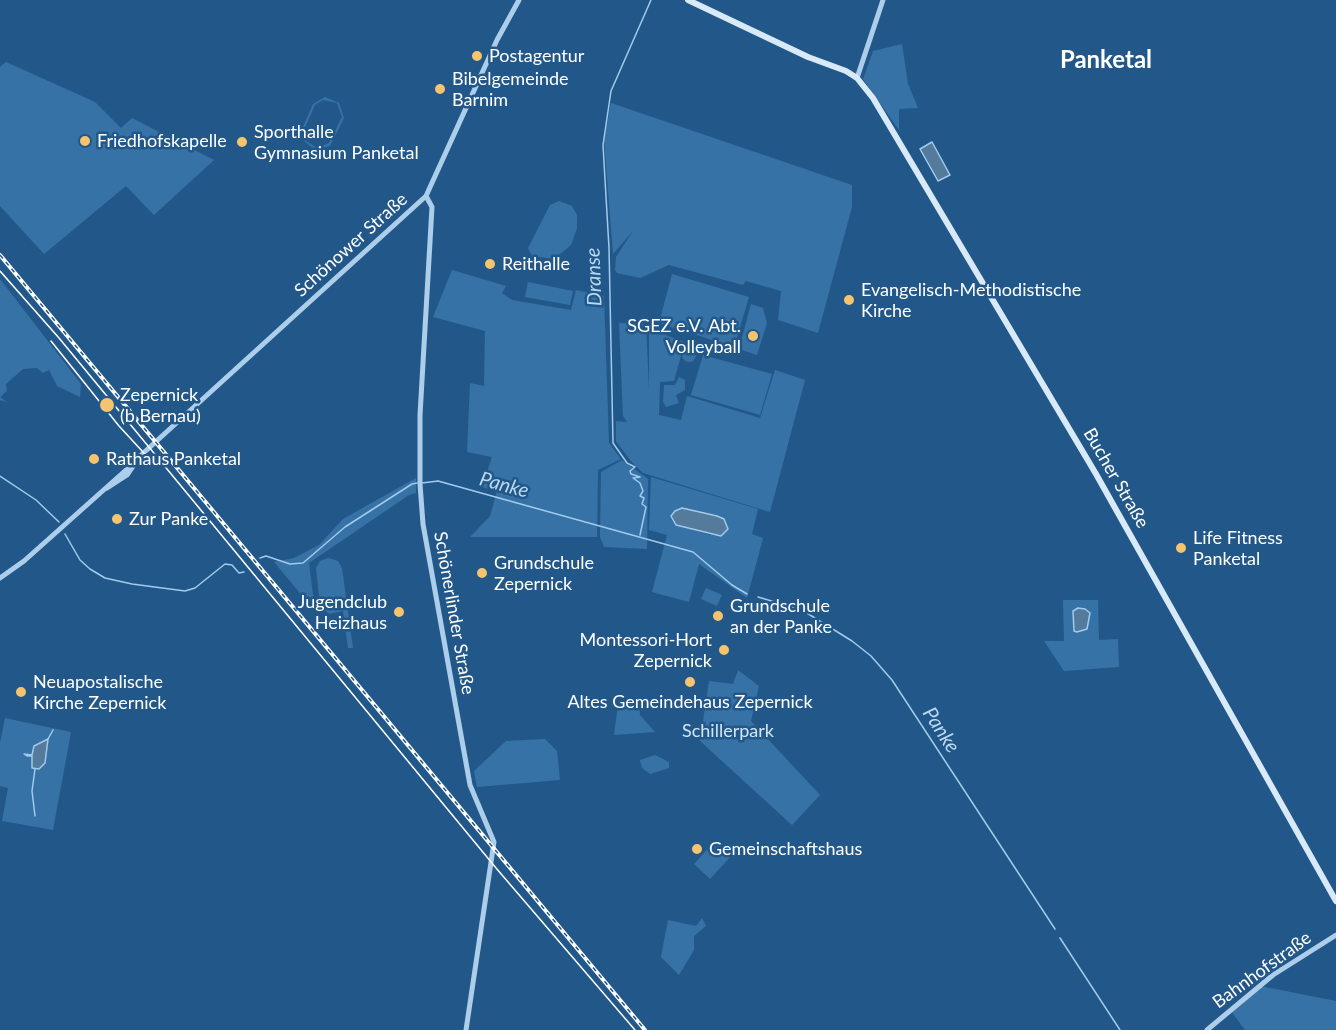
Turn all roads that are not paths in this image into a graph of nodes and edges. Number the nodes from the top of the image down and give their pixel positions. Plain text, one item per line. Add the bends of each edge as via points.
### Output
1 (519, 0) edge
2 (688, 0) edge
3 (883, 0) edge
4 (857, 78) junction
5 (426, 196) junction
6 (0, 578) edge
7 (1336, 901) edge
8 (1336, 935) edge
9 (466, 1030) edge
10 (1207, 1030) edge

1 - 5 street, Schönower Straße
2 - 4 main road
3 - 4 street
4 - 7 main road, Bucher Straße via 873,98 1096,474
5 - 6 street, Schönower Straße via 107,488
5 - 9 street, Schönerlinder Straße via 432,207 420,409 420,483 431,578 470,785 494,842
8 - 10 street, Bahnhofstraße via 1273,975

